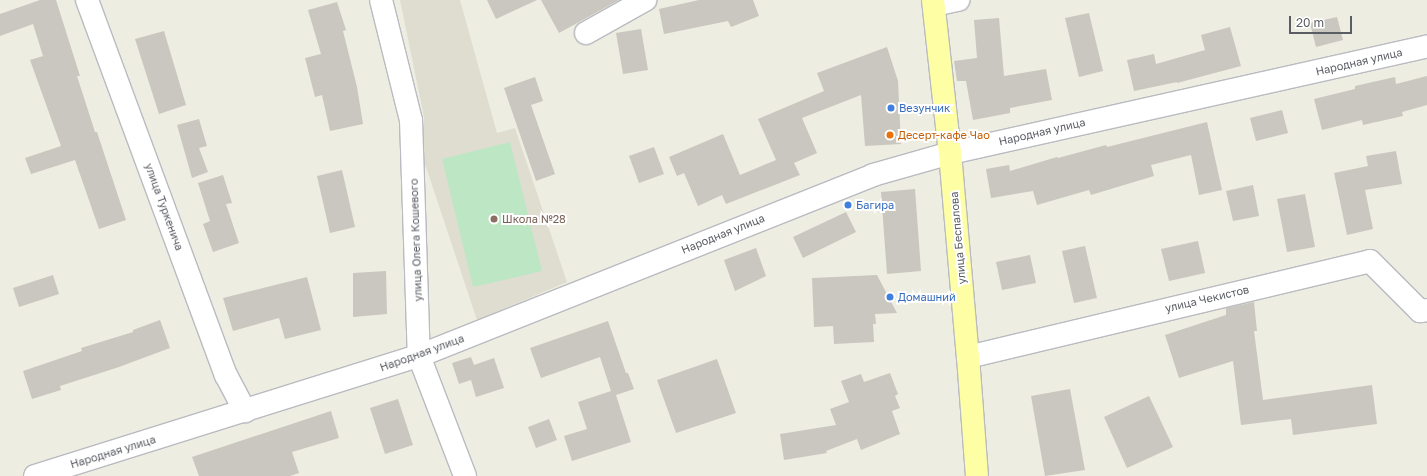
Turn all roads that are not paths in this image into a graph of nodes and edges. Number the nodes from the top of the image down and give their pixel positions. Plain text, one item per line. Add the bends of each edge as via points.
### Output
1 (87, 0) edge
2 (381, 0) edge
3 (645, 0) edge
4 (958, 0) edge
5 (934, 3) edge
6 (586, 33) dead end
7 (1427, 46) edge
8 (950, 153) junction
9 (1427, 310) edge
10 (420, 356) junction
11 (968, 357) junction
12 (245, 411) junction
13 (35, 476) edge
14 (465, 476) edge
15 (976, 476) edge

1 - 12 street, улица Туркенича via 226,375
2 - 10 street, улица Олега Кошевого via 411,120
3 - 6 street
4 - 5 street
5 - 8 main road, улица Беспалова
7 - 8 street, Народная улица
8 - 10 street, Народная улица via 872,175
8 - 11 main road, улица Беспалова
9 - 11 street, улица Чекистов via 1420,311 1370,261
10 - 12 street, Народная улица
10 - 14 street, улица Олега Кошевого
11 - 15 main road, улица Беспалова
12 - 13 street, Народная улица

